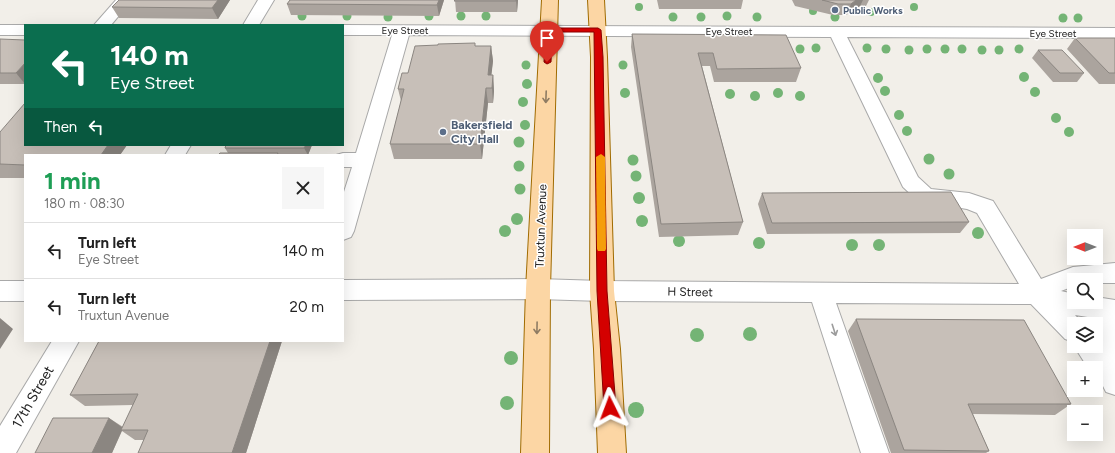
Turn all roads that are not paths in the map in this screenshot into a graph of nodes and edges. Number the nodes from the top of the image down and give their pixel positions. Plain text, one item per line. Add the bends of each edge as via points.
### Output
1 (124, 0) edge
2 (266, 0) edge
3 (550, 0) edge
4 (596, 0) edge
5 (103, 24) edge
6 (252, 24) edge
7 (0, 30) edge
8 (24, 30) edge
9 (344, 30) edge
10 (402, 30) junction
11 (549, 30) junction
12 (598, 30) junction
13 (837, 32) junction
14 (1115, 33) edge
15 (344, 160) edge
16 (364, 160) junction
17 (346, 209) edge
18 (344, 224) edge
19 (1115, 273) edge
20 (538, 289) junction
21 (344, 290) edge
22 (0, 291) edge
23 (24, 291) edge
24 (602, 291) junction
25 (822, 293) junction
26 (1037, 294) junction
27 (1115, 311) edge
28 (1067, 324) edge
29 (65, 342) edge
30 (1092, 353) edge
31 (1115, 383) edge
32 (1115, 386) edge
33 (0, 453) edge
34 (535, 453) edge
35 (612, 453) edge
36 (875, 453) edge

1 - 5 street
2 - 6 street
3 - 11 main road, Truxtun Avenue
4 - 12 main road
7 - 8 street
9 - 10 street, Eye Street
10 - 11 street, Eye Street
10 - 16 street
11 - 12 street, Eye Street
11 -> 20 main road, Truxtun Avenue
12 - 13 street, Eye Street
12 - 24 main road
13 - 14 street, Eye Street
13 - 26 street via 910,182 925,196 969,201 985,208
15 - 16 street
16 - 17 street
17 - 18 street
19 - 26 street via 1075,275 1060,279
20 - 21 street, H Street
20 - 24 street, H Street
20 -> 34 main road, Truxtun Avenue
22 - 23 street
24 - 25 street, H Street
24 - 35 main road
25 - 26 street, H Street
25 -> 36 street
26 - 27 street, H Street via 1075,305
26 - 28 street
27 - 31 street via 1108,325 1106,344
29 - 33 street, 17th Street
30 - 32 street

